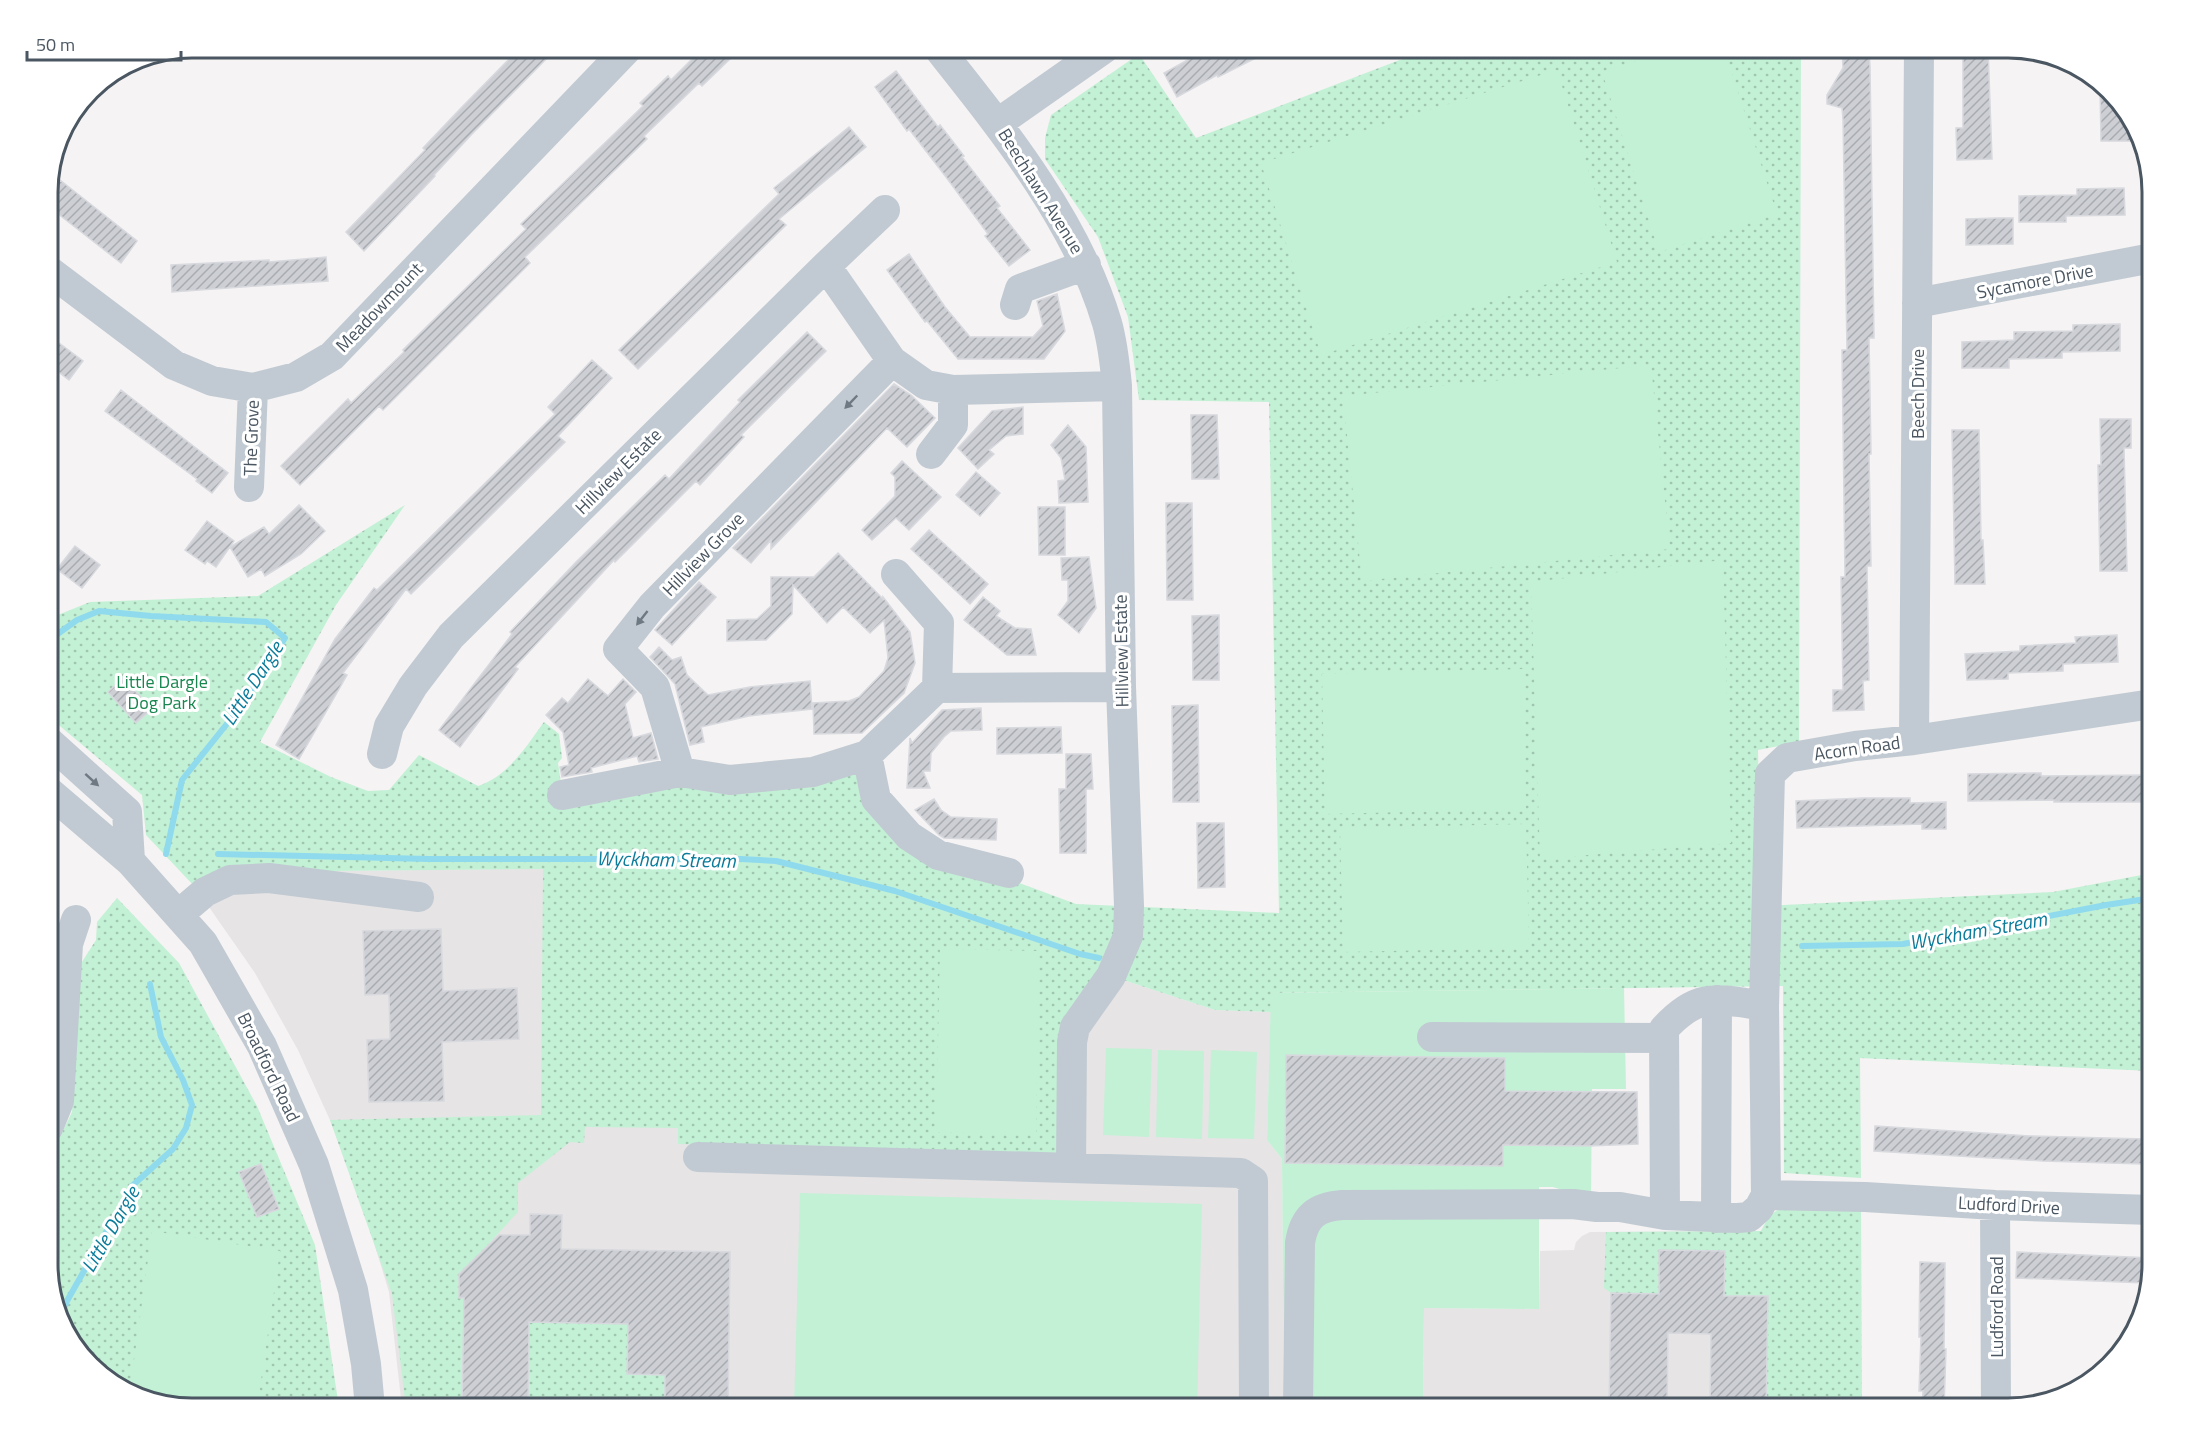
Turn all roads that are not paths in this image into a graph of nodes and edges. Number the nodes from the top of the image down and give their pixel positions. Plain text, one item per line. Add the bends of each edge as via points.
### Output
1 (1919, 58) edge
2 (618, 59) edge
3 (946, 59) edge
4 (1090, 59) edge
5 (998, 123) junction
6 (885, 210) dead end
7 (2142, 260) edge
8 (826, 266) junction
9 (1076, 268) junction
10 (59, 278) edge
11 (1917, 303) junction
12 (1015, 305) dead end
13 (892, 361) junction
14 (1117, 386) junction
15 (253, 388) junction
16 (953, 390) junction
17 (931, 454) dead end
18 (249, 487) dead end
19 (896, 574) dead end
20 (1121, 687) junction
21 (937, 688) junction
22 (2142, 706) edge
23 (1914, 740) junction
24 (59, 751) edge
25 (382, 754) dead end
26 (867, 755) junction
27 (680, 772) junction
28 (562, 795) dead end
29 (59, 800) edge
30 (130, 861) junction
31 (1009, 873) dead end
32 (419, 897) dead end
33 (178, 915) junction
34 (76, 920) dead end
35 (1765, 992) junction
36 (1717, 1000) junction
37 (1432, 1037) dead end
38 (1664, 1038) junction
39 (59, 1101) edge
40 (698, 1157) dead end
41 (1071, 1168) junction
42 (1766, 1195) junction
43 (1995, 1205) junction
44 (2142, 1210) edge
45 (1665, 1215) junction
46 (1716, 1218) junction
47 (369, 1398) edge
48 (1254, 1398) edge
49 (1298, 1398) edge
50 (1996, 1398) edge

1 - 11 street, Beech Drive
2 - 15 street, Meadowmount via 333,356 296,377
3 - 5 street, Beechlawn Avenue
4 - 5 street
5 - 9 street, Beechlawn Avenue via 1071,234
6 - 8 street, Hillview Estate
7 - 11 street, Sycamore Drive
8 - 13 street
8 - 25 street, Hillview Estate via 451,636 389,726
9 - 12 street via 1020,289
9 - 14 street, Beechlawn Avenue via 1107,322
10 - 15 street, Meadowmount via 174,365 212,381
11 - 23 street, Beech Drive
13 - 16 street via 926,385
13 -> 27 street, Hillview Grove via 652,606 618,650 655,687
14 - 16 street
14 - 20 street, Hillview Estate
15 - 18 street, The Grove
16 - 17 street via 953,425
19 - 21 street via 939,623
20 - 21 street
20 - 41 street, Hillview Estate via 1128,936 1111,976 1075,1027
21 - 26 street
22 - 23 street, Acorn Road
23 - 35 street, Acorn Road via 1787,758 1770,774
24 -> 30 street via 127,812
26 - 27 street via 813,772 729,780
26 - 31 street via 876,799 909,836 938,855
27 - 28 street
29 - 30 street, Broadford Road
30 - 33 street, Broadford Road
32 - 33 street via 269,878 230,880 205,892
33 - 47 street, Broadford Road via 203,943 262,1046 314,1165 353,1290
34 - 39 street via 68,944
35 - 36 street
35 - 42 street, Acorn Road
36 - 38 street via 1700,1000 1679,1012 1664,1029
36 - 46 street
37 - 38 street
38 - 45 street
40 - 41 street
41 - 48 street via 1241,1173 1252,1181
42 - 43 street, Ludford Drive
42 - 46 street via 1749,1217
43 - 44 street, Ludford Drive
43 - 50 street, Ludford Road
45 - 46 street
45 - 49 street via 1573,1204 1342,1205 1316,1211 1307,1221 1300,1243

